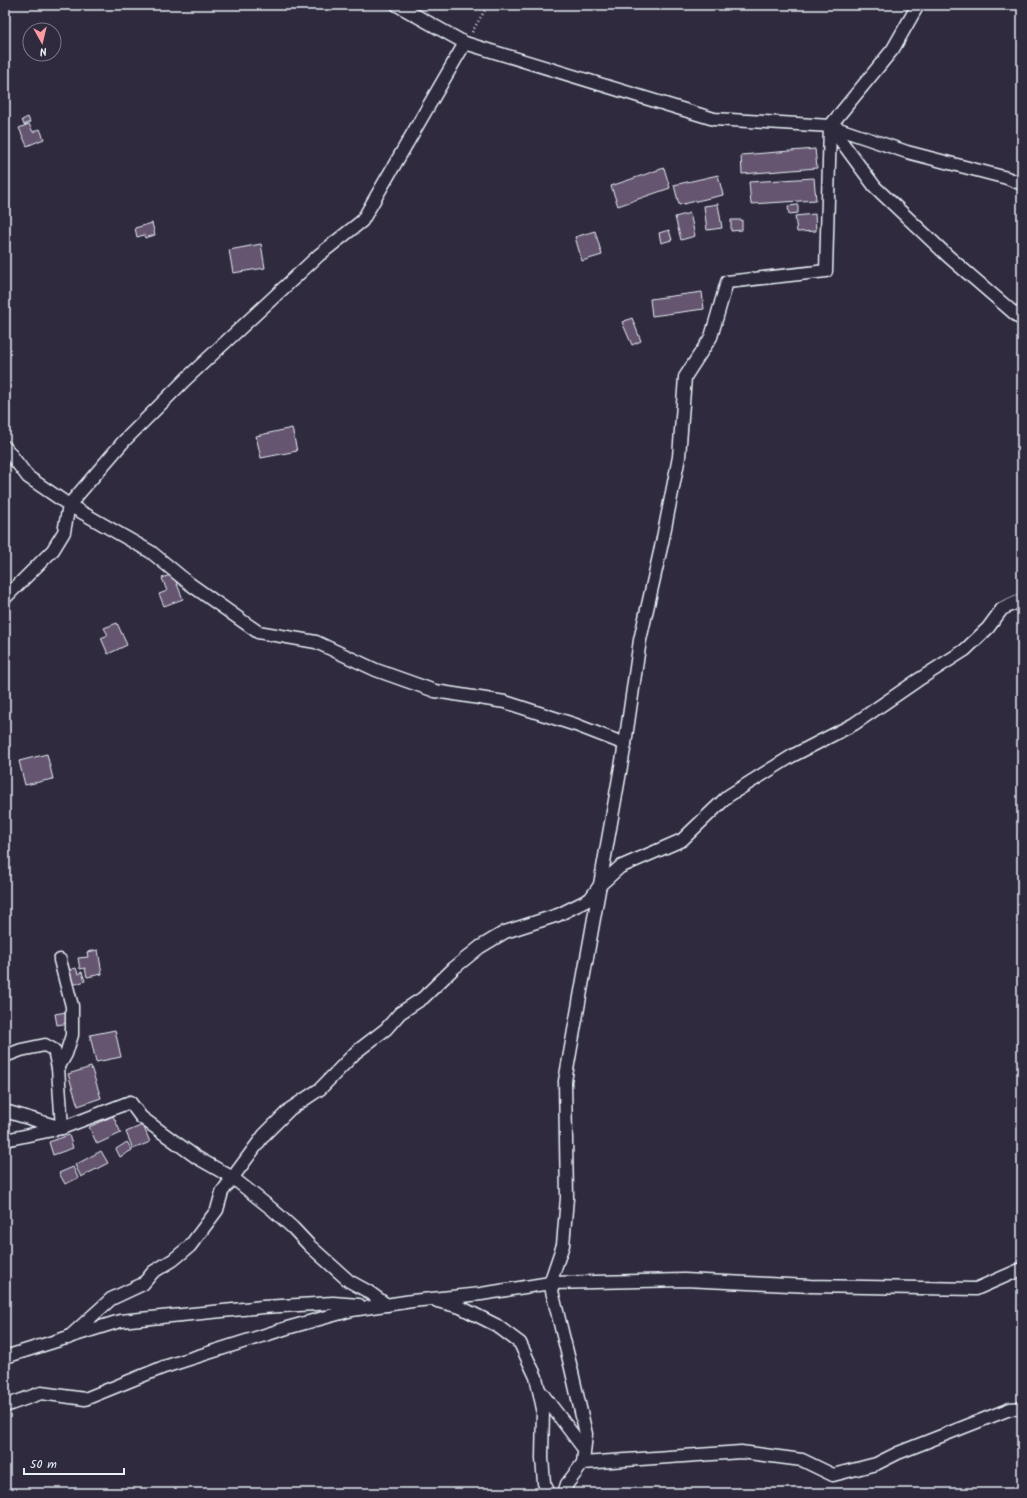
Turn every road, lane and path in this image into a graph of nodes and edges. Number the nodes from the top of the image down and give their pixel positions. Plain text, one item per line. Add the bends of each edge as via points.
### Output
1 (397, 5) edge
2 (488, 5) edge
3 (918, 5) edge
4 (466, 43) junction
5 (830, 126) junction
6 (1022, 184) edge
7 (1022, 320) edge
8 (5, 447) edge
9 (69, 506) junction
10 (5, 598) edge
11 (1022, 600) edge
12 (625, 744) junction
13 (600, 885) junction
14 (60, 960) dead end
15 (5, 1056) edge
16 (58, 1068) junction
17 (5, 1111) edge
18 (62, 1128) junction
19 (5, 1140) edge
20 (233, 1178) junction
21 (1022, 1269) edge
22 (550, 1283) junction
23 (428, 1299) junction
24 (382, 1306) junction
25 (68, 1338) junction
26 (5, 1358) edge
27 (538, 1388) junction
28 (5, 1406) edge
29 (1022, 1408) edge
30 (584, 1449) junction
31 (583, 1463) junction
32 (549, 1493) edge
33 (564, 1493) edge

1 - 4 street
2 - 4 path
3 - 5 street via 893,49
4 - 5 street via 714,119
4 - 9 street via 362,221 319,255 187,378 124,441
5 - 6 street via 907,152
5 - 7 street via 875,187
5 - 12 street via 826,270 727,282 711,337 685,377 679,457 640,640
8 - 9 street via 28,477
9 - 10 street via 64,532 53,550
9 - 12 street via 151,552 190,584 258,632 316,642 376,670 435,691 505,702
11 - 13 street via 1002,609 988,628 965,650 854,724 792,756 728,796 682,840 620,867
12 - 13 street
13 - 20 street via 590,899 558,915 505,932 454,968 423,998 400,1013 386,1029 356,1052 320,1089 290,1109 264,1135
13 - 22 street via 565,1081 567,1198 563,1245
14 - 16 street via 72,1006 72,1035
15 - 16 street via 45,1044 54,1050
16 - 18 street
17 - 18 street
18 - 19 street
18 - 20 street via 130,1102 141,1117 196,1157
20 - 24 street via 272,1209 349,1281 369,1292
20 - 25 street via 222,1192 217,1210 190,1246 174,1260 153,1272 142,1284 111,1299
21 - 22 street via 976,1289 810,1286 684,1280
22 - 23 street
22 - 30 street via 586,1434
23 - 24 street
23 - 27 street via 460,1307 496,1325 520,1343 536,1376
24 - 25 street via 334,1303 262,1307 120,1321
24 - 28 street via 352,1310 287,1328 164,1367 86,1399 41,1393
25 - 26 street
27 - 30 street
27 - 32 street via 543,1409 544,1483
29 - 31 street via 1010,1409 876,1464 833,1475 802,1460 741,1452
30 - 31 street
31 - 33 street via 567,1484

